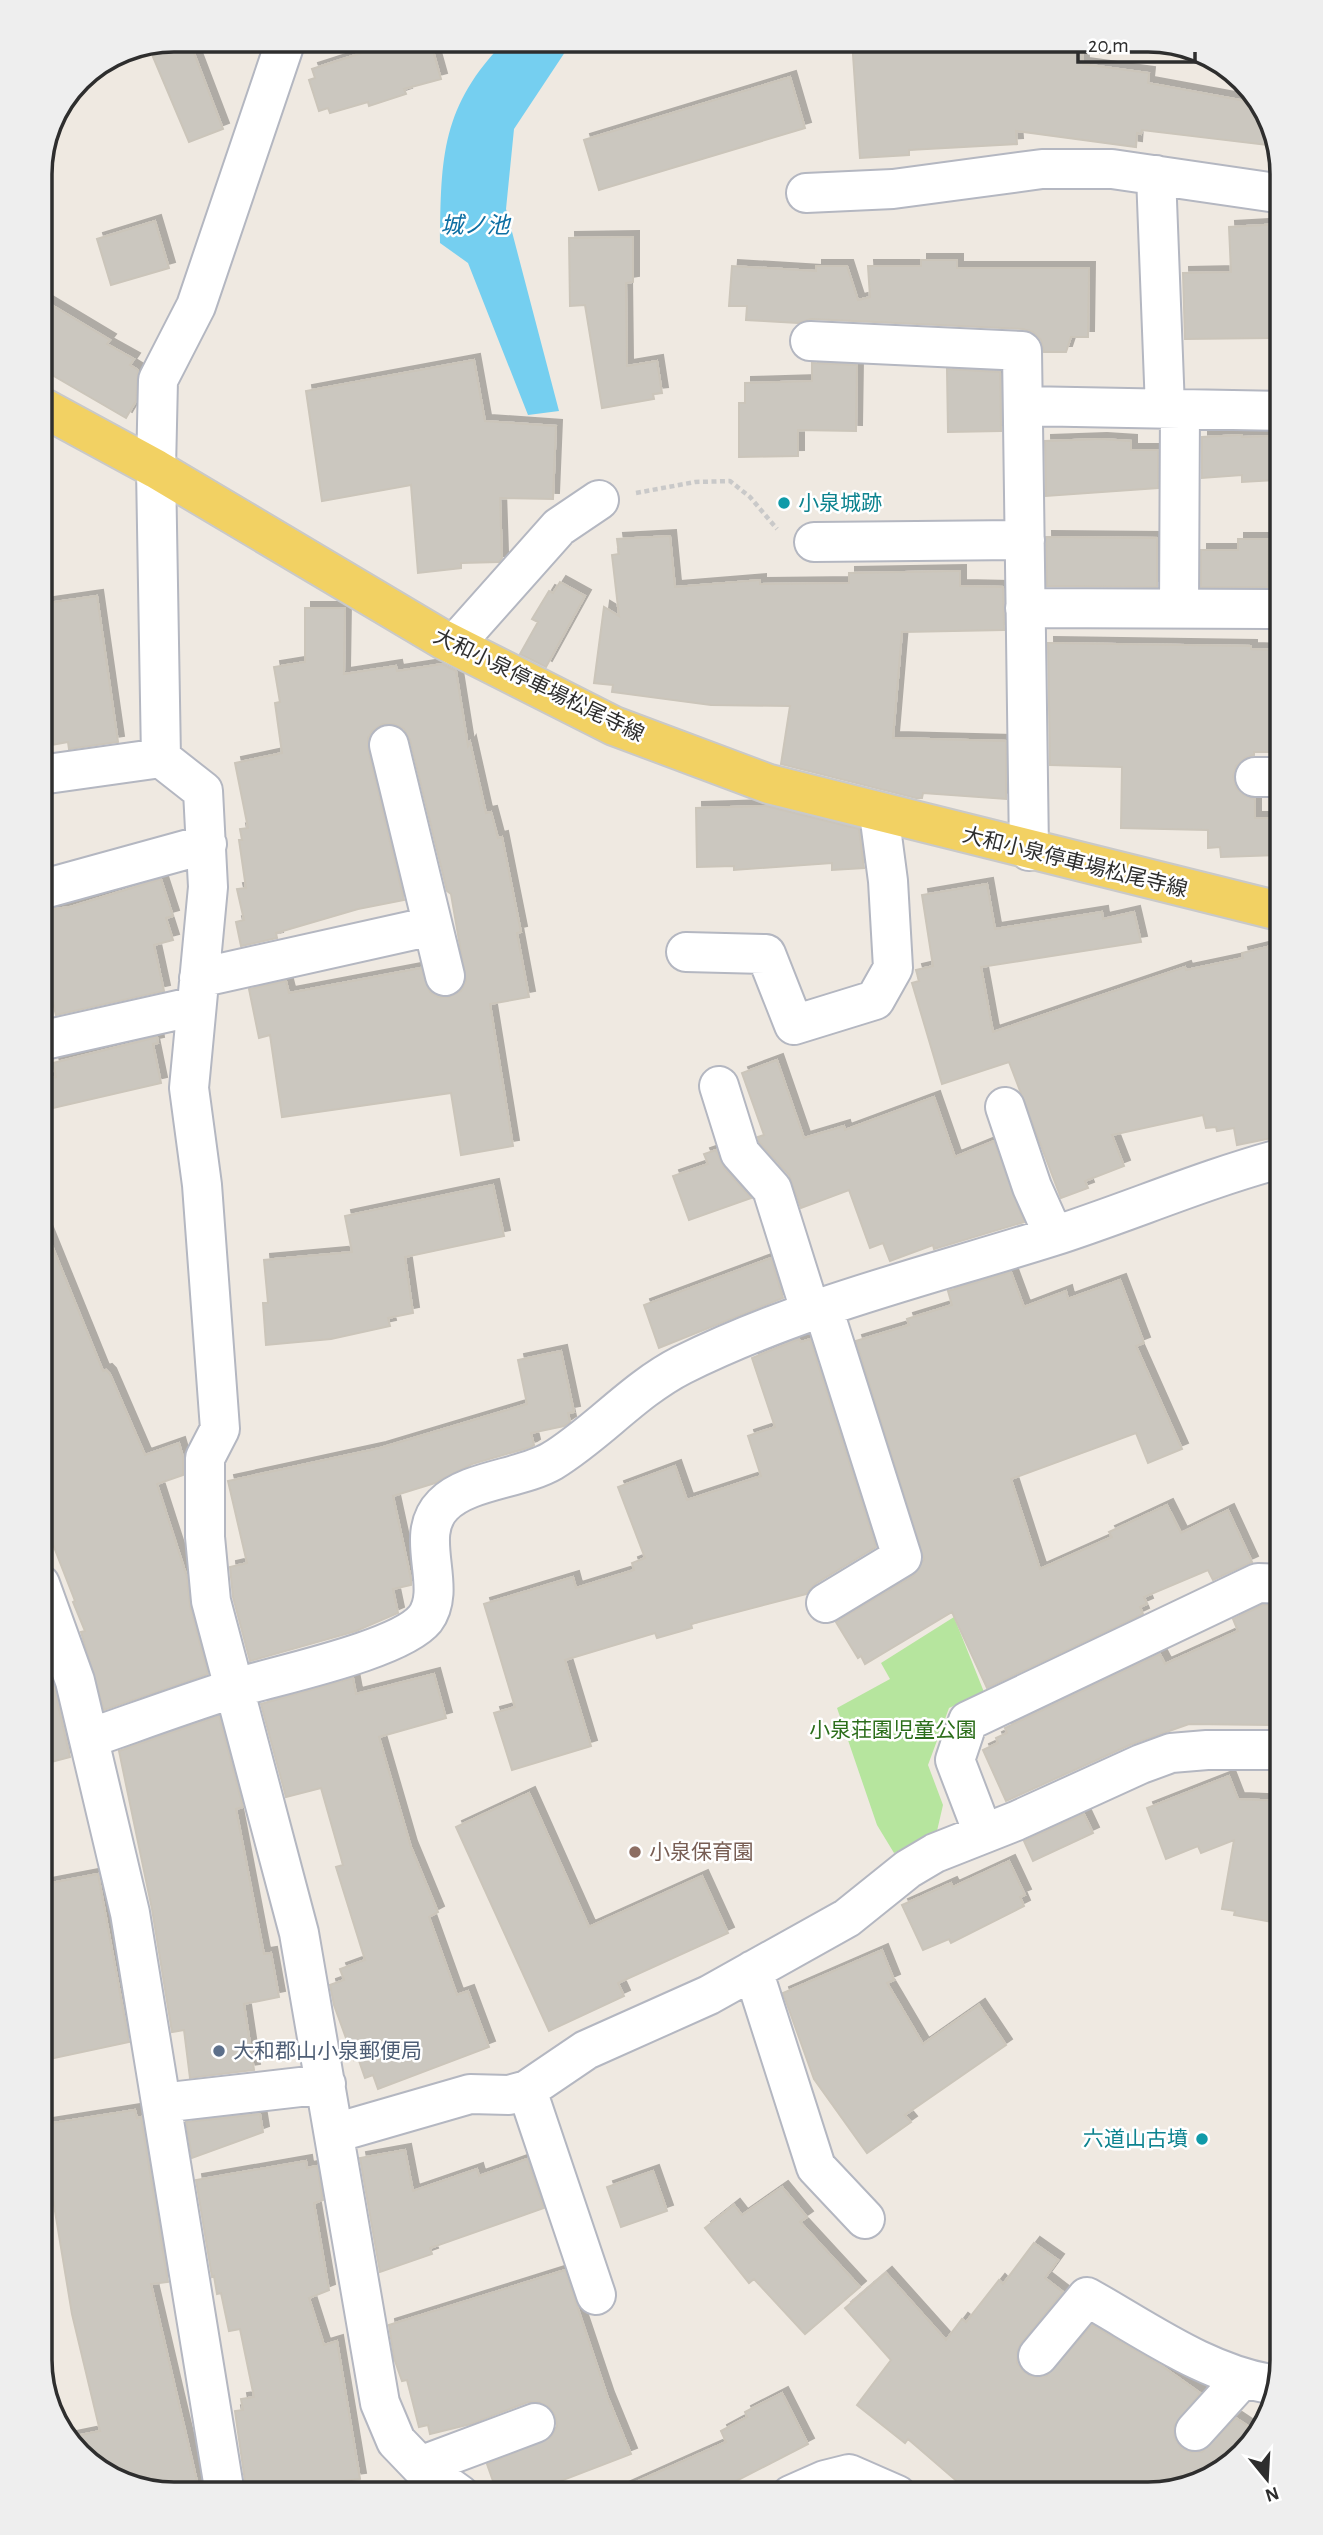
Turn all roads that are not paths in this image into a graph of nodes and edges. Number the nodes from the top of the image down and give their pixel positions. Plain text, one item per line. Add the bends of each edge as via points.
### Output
1 (282, 52) edge
2 (1156, 175) junction
3 (1270, 192) edge
4 (806, 193) dead end
5 (810, 341) dead end
6 (1023, 406) junction
7 (1172, 409) junction
8 (1270, 411) edge
9 (53, 413) edge
10 (156, 469) junction
11 (599, 500) road end
12 (1025, 540) junction
13 (814, 542) road end
14 (1025, 608) junction
15 (1180, 608) junction
16 (1270, 608) edge
17 (454, 645) junction
18 (388, 745) dead end
19 (161, 758) junction
20 (53, 773) edge
21 (879, 813) junction
22 (207, 844) junction
23 (1029, 851) junction
24 (53, 887) edge
25 (1270, 909) edge
26 (432, 926) junction
27 (686, 952) dead end
28 (445, 976) dead end
29 (197, 992) junction
30 (53, 1037) edge
31 (719, 1086) dead end
32 (1005, 1107) dead end
33 (1270, 1161) edge
34 (1054, 1236) junction
35 (817, 1310) junction
36 (1270, 1583) edge
37 (826, 1603) dead end
38 (52, 1618) edge
39 (232, 1689) junction
40 (90, 1738) junction
41 (1270, 1750) edge
42 (983, 1833) junction
43 (753, 1970) junction
44 (309, 2086) junction
45 (527, 2090) junction
46 (161, 2103) junction
47 (335, 2133) junction
48 (865, 2219) dead end
49 (596, 2295) dead end
50 (1038, 2356) dead end
51 (1259, 2381) edge
52 (535, 2423) dead end
53 (1195, 2431) dead end
54 (420, 2466) junction
55 (223, 2482) edge
56 (442, 2482) edge
57 (820, 2482) edge
58 (867, 2482) edge

1 - 10 street via 196,306 158,380
2 - 3 street
2 - 4 street via 1112,169 1042,169 893,189
2 - 7 street
5 - 6 street via 1022,351
6 - 7 street
6 - 12 street
7 - 8 street
7 - 15 street
9 - 10 main road, 大和小泉停車場松尾寺線
10 - 17 main road, 大和小泉停車場松尾寺線
10 - 19 street
11 - 17 street via 559,527
12 - 13 street
12 - 14 street
14 - 15 street
14 - 23 street
15 - 16 street
17 - 21 main road, 大和小泉停車場松尾寺線 via 614,726 769,784
18 - 26 street
19 - 20 street
19 - 22 street via 203,791
21 - 23 main road, 大和小泉停車場松尾寺線
21 - 27 street via 893,968 874,1000 793,1025 766,954
22 - 24 street
22 - 29 street via 208,887
23 - 25 main road, 大和小泉停車場松尾寺線
26 - 28 street
26 - 29 street
29 - 30 street
29 - 39 street via 189,1088 202,1185 220,1429 205,1458 205,1537 211,1601
31 - 35 street via 740,1153 772,1189
32 - 34 street via 1032,1188
33 - 34 street
34 - 35 street
35 - 37 street via 902,1557
35 - 39 street via 681,1366 643,1389 552,1461 469,1490 442,1505 431,1529 434,1599 424,1620 395,1639
36 - 42 street via 1258,1583 968,1721 955,1760
38 - 40 street
39 - 40 street
39 - 44 street via 299,1933
40 - 46 street via 130,1913
41 - 42 street via 1171,1753
42 - 43 street via 908,1869 847,1918
43 - 45 street via 709,1995 586,2050
43 - 48 street via 816,2167
44 - 46 street
44 - 47 street
45 - 47 street via 509,2095 470,2094
45 - 49 street
46 - 55 street
47 - 54 street via 380,2403 396,2441
50 - 51 street via 1087,2297 1204,2363
51 - 53 street
52 - 54 street
54 - 56 street
57 - 58 street via 849,2474

